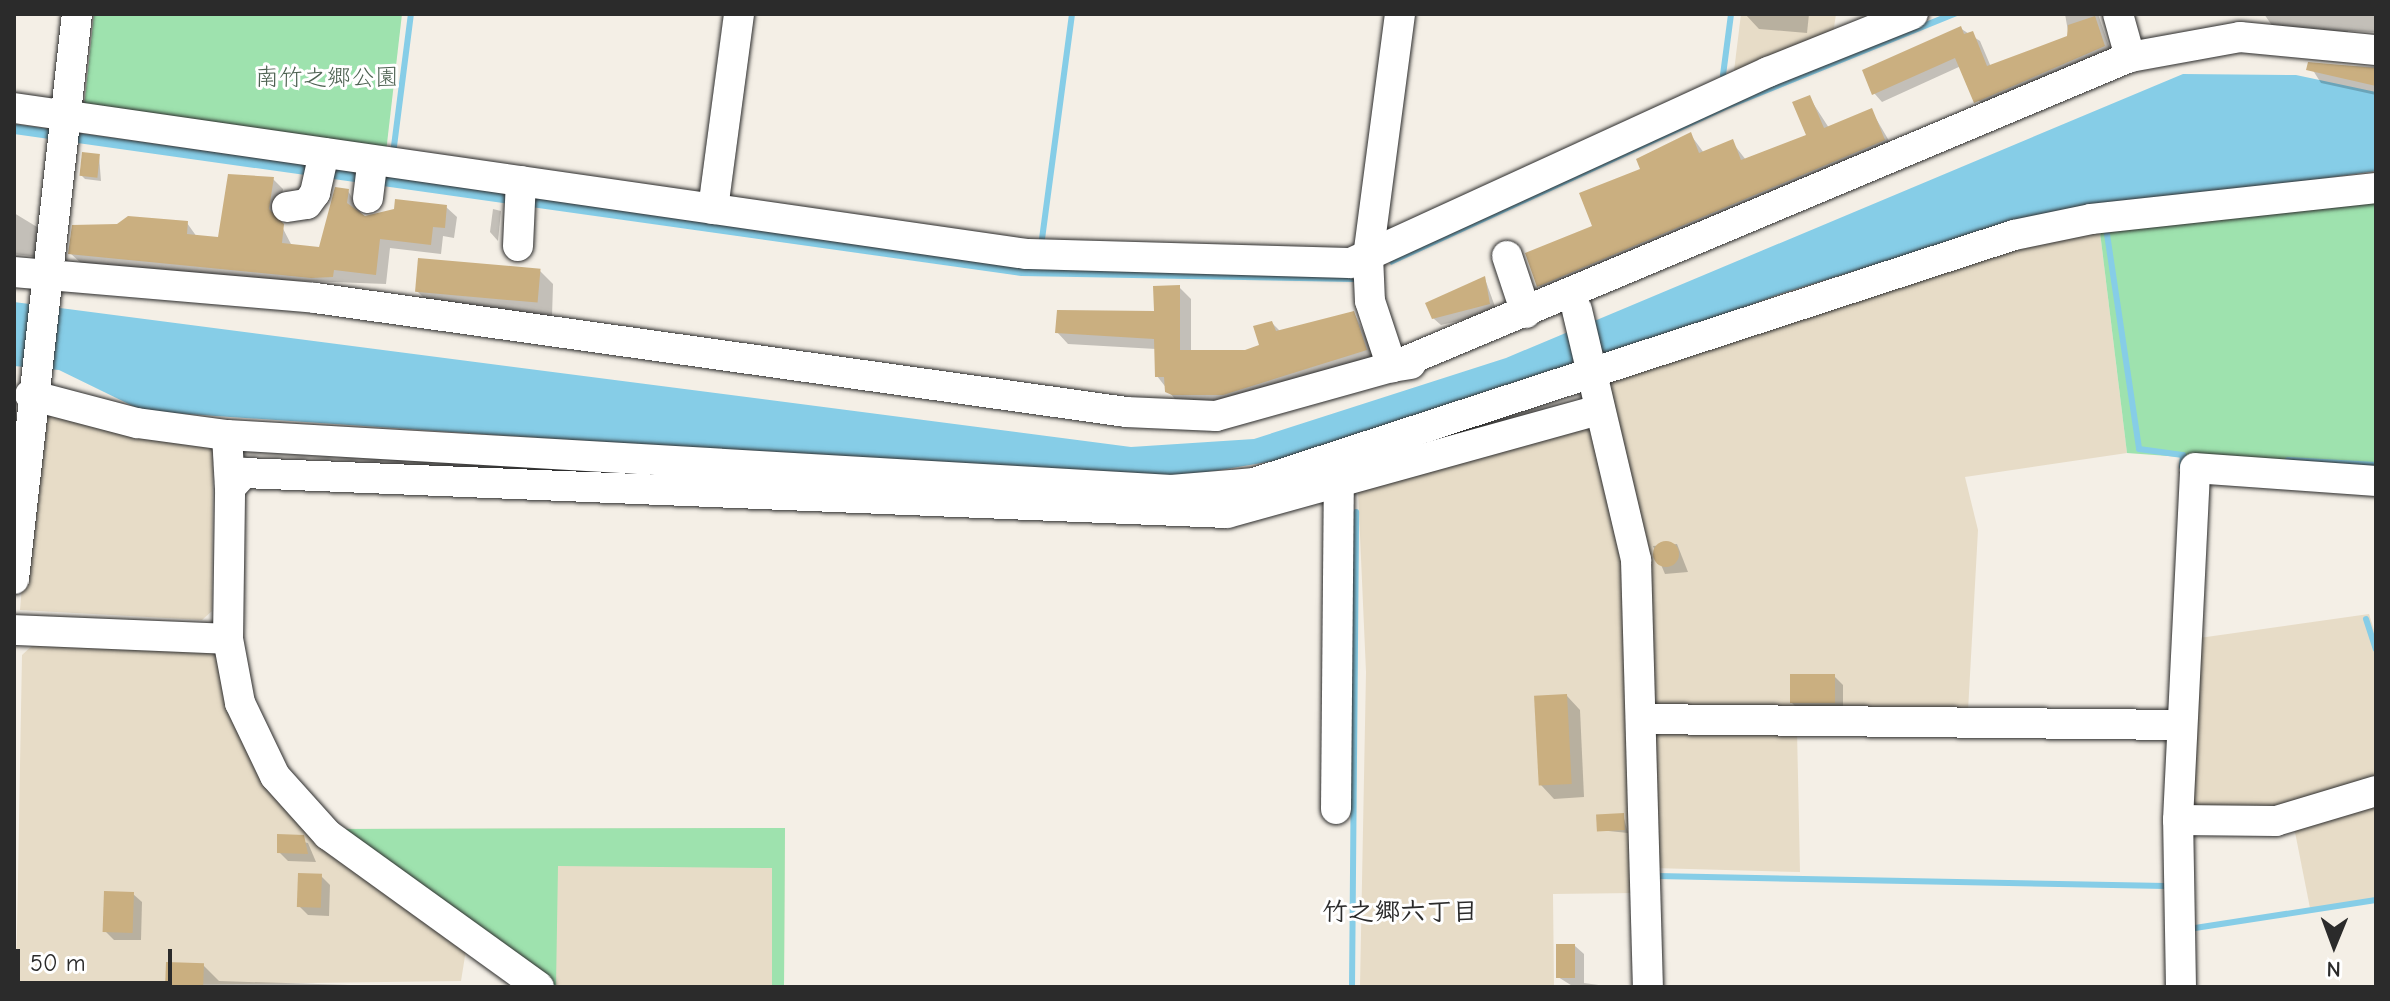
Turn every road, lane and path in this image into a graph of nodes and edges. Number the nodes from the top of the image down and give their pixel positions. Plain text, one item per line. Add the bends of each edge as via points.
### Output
1 (77, 14) edge
2 (739, 14) edge
3 (1400, 14) edge
4 (1913, 14) edge
5 (2118, 14) edge
6 (2376, 50) edge
7 (2130, 57) junction
8 (14, 108) edge
9 (62, 131) junction
10 (323, 163) junction
11 (2376, 188) edge
12 (519, 192) junction
13 (287, 207) dead end
14 (713, 209) junction
15 (1729, 228) junction
16 (518, 246) dead end
17 (1368, 256) junction
18 (1507, 256) dead end
19 (14, 272) edge
20 (43, 287) junction
21 (1526, 313) junction
22 (1578, 315) junction
23 (1392, 367) junction
24 (1592, 376) junction
25 (26, 389) edge
26 (1599, 410) junction
27 (227, 435) junction
28 (2376, 481) edge
29 (1339, 483) junction
30 (230, 488) junction
31 (14, 579) edge
32 (14, 630) edge
33 (228, 639) junction
34 (1643, 719) junction
35 (2181, 725) junction
36 (2376, 791) edge
37 (1336, 809) dead end
38 (2178, 820) junction
39 (539, 987) edge
40 (1648, 987) edge
41 (2181, 987) edge

1 - 9 street
2 - 14 street
3 - 17 street
4 - 17 street via 1768,72
5 - 7 street
6 - 7 street via 2240,37
7 - 15 street
8 - 9 street
9 - 10 street
9 - 20 street
10 - 12 street via 370,178
10 - 13 street via 307,204
11 - 24 street via 2091,219 2014,235
12 - 14 street
12 - 16 street via 523,217
14 - 17 street via 1038,255 1351,263
15 - 21 street
15 - 22 street via 1687,262
17 - 23 street via 1370,301
18 - 21 street
19 - 20 street
20 - 23 street via 315,298 1174,416 1216,416
20 - 25 street
21 - 23 street
22 - 23 street via 1463,354
22 - 24 street
24 - 26 street
24 - 27 street via 1254,483 1171,490
25 - 27 street via 137,423
25 - 31 street
26 - 29 street
26 - 34 street via 1636,560
27 - 30 street
28 - 35 street via 2195,468
29 - 30 street via 1227,513 1182,514 259,472 244,473
29 - 37 street
30 - 33 street
32 - 33 street
33 - 39 street via 251,727 275,776 307,818
34 - 35 street
34 - 40 street
35 - 38 street
36 - 38 street via 2276,821
38 - 41 street

